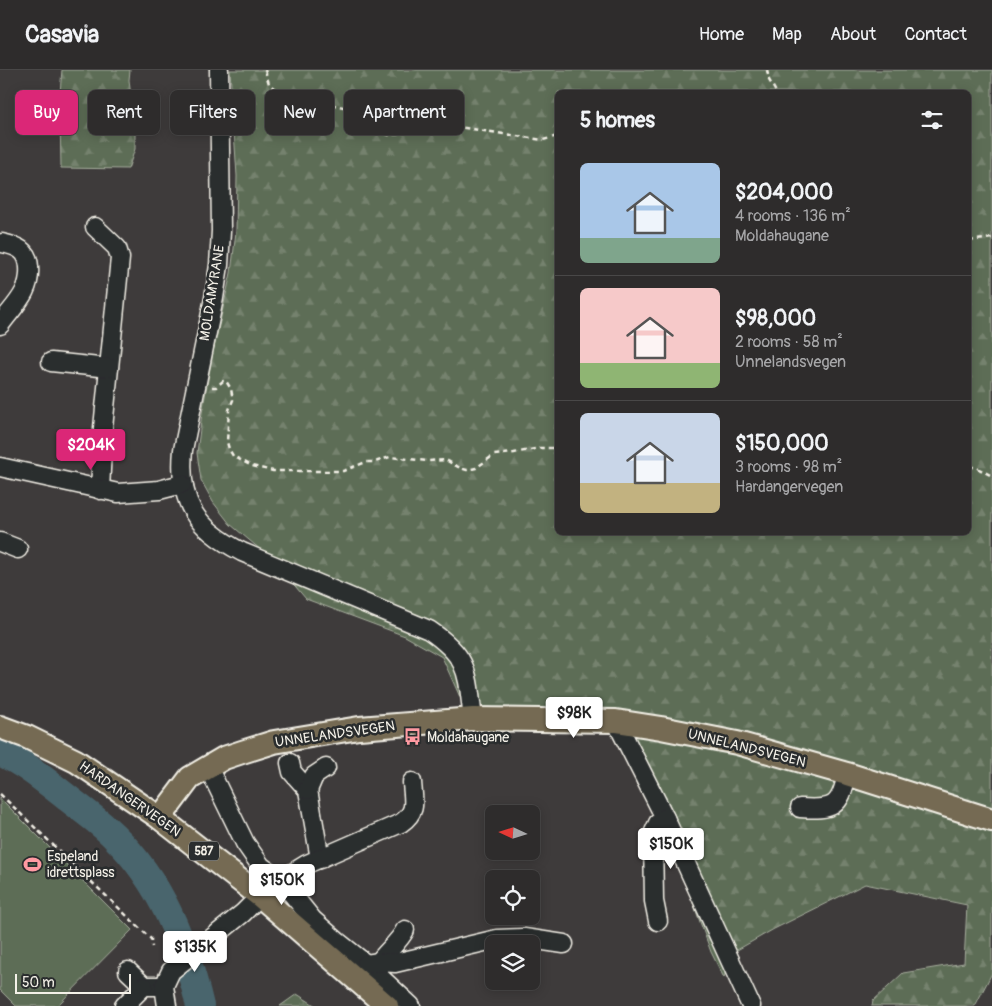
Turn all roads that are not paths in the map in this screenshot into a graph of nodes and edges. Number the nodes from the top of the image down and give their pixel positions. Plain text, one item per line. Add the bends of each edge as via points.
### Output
1 (219, 70) edge
2 (95, 227) dead end
3 (2, 243) dead end
4 (0, 325) edge
5 (51, 362) dead end
6 (109, 368) junction
7 (0, 467) edge
8 (182, 484) junction
9 (100, 490) junction
10 (0, 542) edge
11 (18, 549) dead end
12 (473, 719) junction
13 (616, 721) junction
14 (0, 727) edge
15 (290, 762) dead end
16 (208, 767) junction
17 (326, 768) dead end
18 (847, 774) junction
19 (412, 782) dead end
20 (308, 790) junction
21 (800, 808) dead end
22 (160, 818) junction
23 (665, 818) junction
24 (992, 820) edge
25 (320, 859) junction
26 (281, 880) junction
27 (260, 896) junction
28 (658, 921) dead end
29 (405, 930) dead end
30 (564, 944) dead end
31 (372, 963) junction
32 (128, 971) dead end
33 (167, 978) junction
34 (144, 986) junction
35 (124, 1006) edge
36 (167, 1006) edge
37 (387, 1006) edge
38 (412, 1006) edge
39 (751, 1006) edge

1 - 8 street, MOLDAMYRANE via 222,231 214,298 183,450
2 - 6 street via 117,248 120,258
3 - 4 street via 20,248 25,253 29,278 27,288
5 - 6 street
6 - 9 street
7 - 9 street
8 - 9 street via 135,493
8 - 12 street via 196,516 224,543 421,627 442,639 460,657 466,671
10 - 11 street
12 - 13 main road, UNNELANDSVEGEN
12 - 16 main road, UNNELANDSVEGEN via 359,728 274,742
13 - 18 main road, UNNELANDSVEGEN via 737,743
13 - 23 street
14 - 22 main road, HARDANGERVEGEN / 587 via 76,761
15 - 20 street via 292,772
16 - 22 main road, UNNELANDSVEGEN via 190,778
16 - 26 street via 244,843 261,866
17 - 20 street via 314,776
18 - 21 street via 842,794 835,803 820,809
18 - 24 main road, UNNELANDSVEGEN
19 - 25 street via 413,812 410,817
20 - 25 street
22 - 27 main road, HARDANGERVEGEN / 587
23 - 28 street via 658,823 653,834 654,901
23 - 39 street
25 - 26 street
26 - 31 street via 313,920 337,942
27 - 33 street
27 - 37 main road, HARDANGERVEGEN / 587
29 - 31 street
30 - 31 street via 511,937 394,963
31 - 38 street
32 - 34 street
33 - 34 street
33 - 36 street
34 - 35 street

